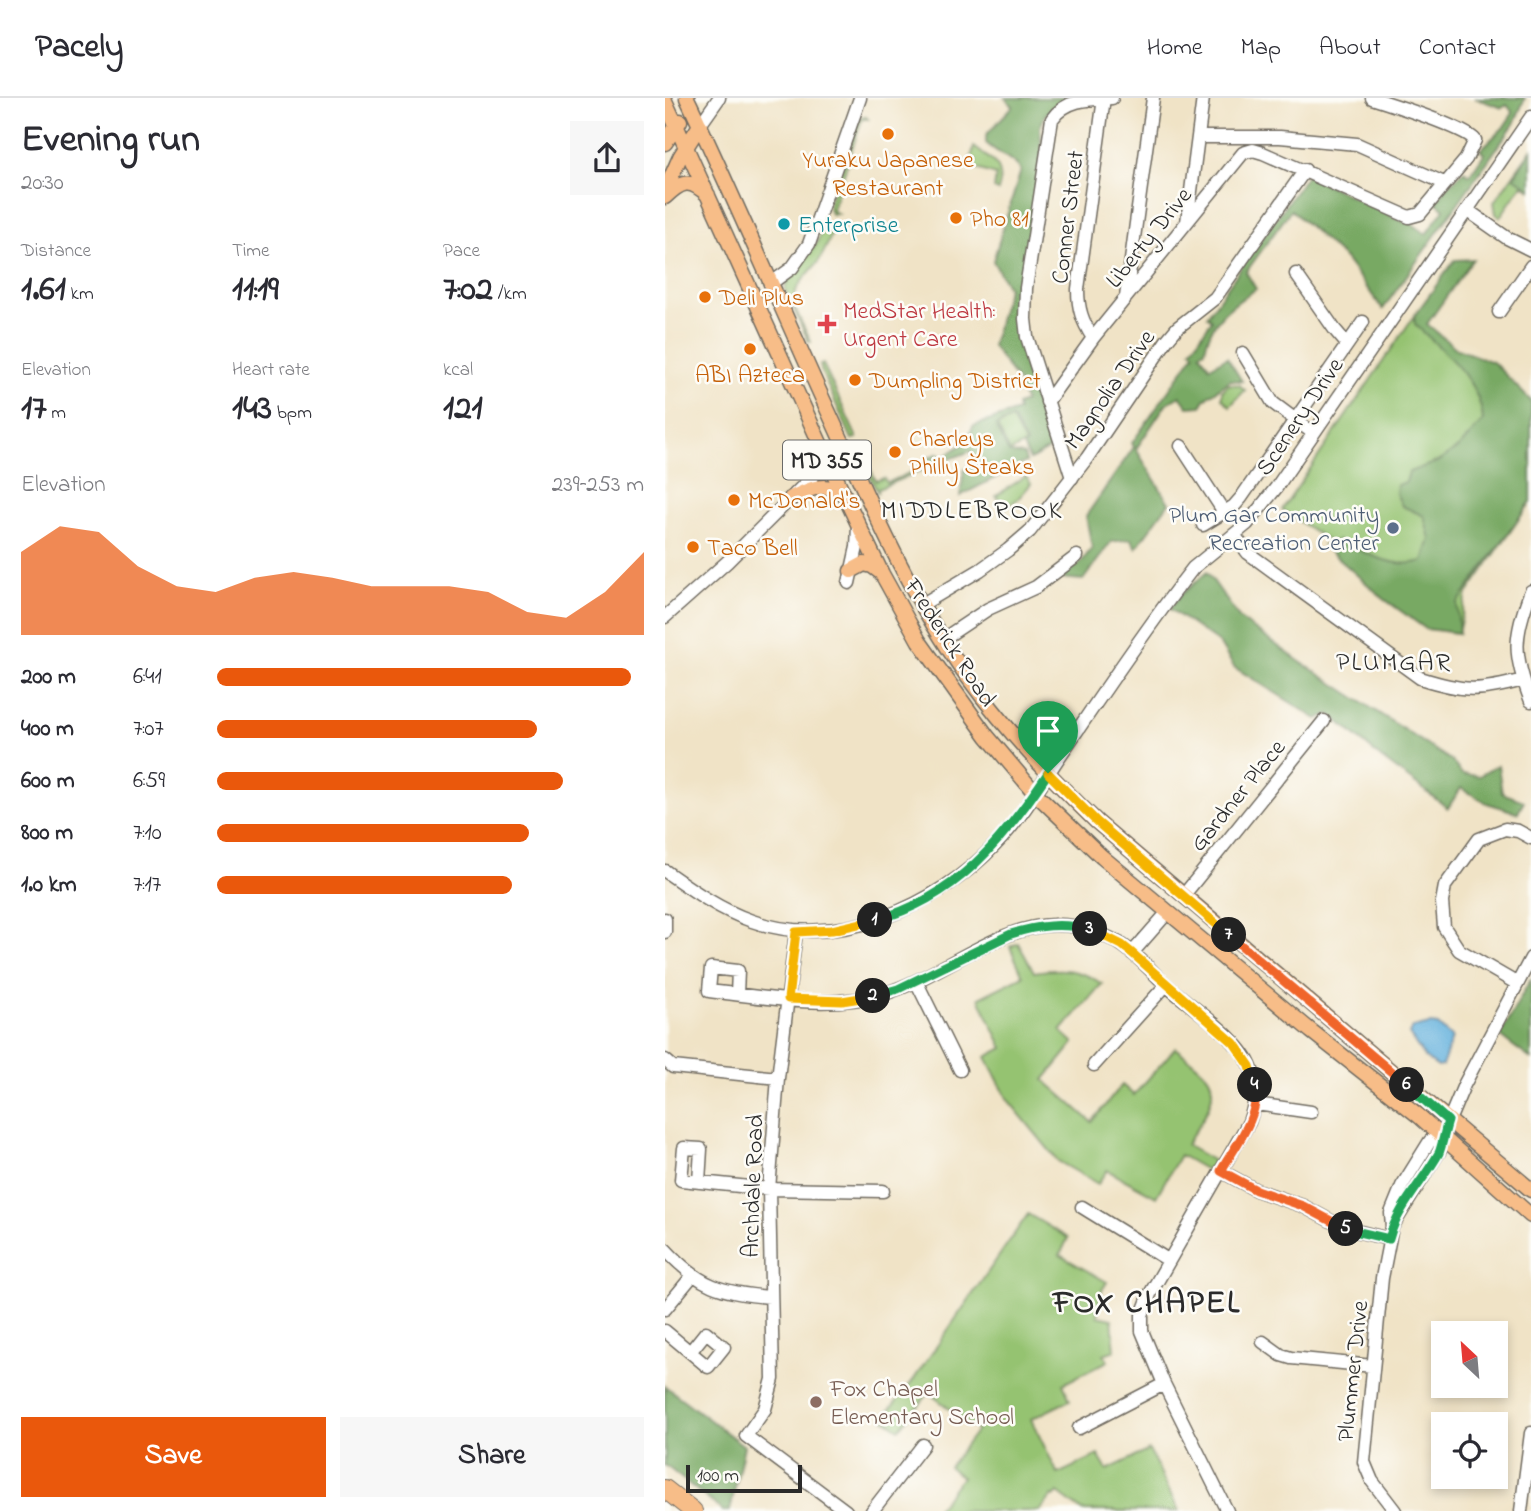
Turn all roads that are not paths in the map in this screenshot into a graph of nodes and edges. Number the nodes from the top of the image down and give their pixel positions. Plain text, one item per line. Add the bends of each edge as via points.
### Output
1 (719, 98) edge
2 (860, 98) edge
3 (1104, 98) edge
4 (1112, 98) edge
5 (1153, 98) edge
6 (1203, 98) edge
7 (1372, 98) edge
8 (665, 101) edge
9 (692, 101) edge
10 (1531, 117) edge
11 (677, 125) junction
12 (700, 125) junction
13 (1198, 137) junction
14 (665, 143) edge
15 (687, 146) junction
16 (1305, 170) junction
17 (1444, 183) junction
18 (665, 191) edge
19 (708, 195) junction
20 (665, 197) edge
21 (1467, 210) junction
22 (1187, 222) junction
23 (1531, 250) edge
24 (1531, 266) edge
25 (1296, 274) dead end
26 (770, 284) junction
27 (1125, 297) junction
28 (1499, 312) dead end
29 (1363, 322) dead end
30 (1093, 338) junction
31 (1347, 344) junction
32 (1243, 353) dead end
33 (1047, 402) junction
34 (1295, 420) junction
35 (1313, 433) junction
36 (1181, 446) dead end
37 (847, 452) junction
38 (828, 461) junction
39 (1072, 478) junction
40 (842, 493) junction
41 (791, 498) junction
42 (1224, 512) junction
43 (1203, 525) dead end
44 (858, 526) junction
45 (1234, 535) junction
46 (1077, 556) dead end
47 (882, 575) junction
48 (850, 577) joint
49 (1531, 591) edge
50 (921, 605) junction
51 (665, 617) edge
52 (943, 639) junction
53 (1523, 680) junction
54 (1531, 701) edge
55 (1324, 721) dead end
56 (1048, 773) junction
57 (1035, 793) junction
58 (1531, 838) edge
59 (665, 872) edge
60 (1183, 896) junction
61 (1168, 912) junction
62 (665, 919) edge
63 (665, 932) edge
64 (796, 932) junction
65 (1132, 953) junction
66 (1531, 958) edge
67 (916, 981) junction
68 (1516, 983) junction
69 (1166, 985) junction
70 (737, 994) dead end
71 (788, 999) junction
72 (665, 1060) edge
73 (1094, 1065) dead end
74 (960, 1070) dead end
75 (778, 1078) junction
76 (1256, 1104) junction
77 (1311, 1112) dead end
78 (1448, 1121) junction
79 (1442, 1137) junction
80 (1221, 1171) junction
81 (699, 1182) dead end
82 (769, 1189) junction
83 (1531, 1190) edge
84 (883, 1191) dead end
85 (1082, 1207) dead end
86 (1531, 1216) edge
87 (1390, 1233) junction
88 (665, 1249) edge
89 (1168, 1260) junction
90 (693, 1275) junction
91 (770, 1297) junction
92 (665, 1309) edge
93 (665, 1331) edge
94 (1263, 1342) dead end
95 (690, 1352) dead end
96 (1373, 1366) junction
97 (1164, 1384) junction
98 (1079, 1428) dead end
99 (1531, 1433) edge
100 (923, 1445) dead end
101 (665, 1489) edge
102 (693, 1511) edge
103 (846, 1511) edge
104 (872, 1511) edge
105 (1227, 1511) edge
106 (1395, 1511) edge
107 (1521, 1511) edge

1 - 12 street
2 - 26 street via 809,244 792,268
3 - 4 street
3 - 30 street, Conner Street via 1078,289 1078,308
3 - 33 street via 1075,101 1052,119 1026,288 1027,337
5 - 27 street
6 - 13 street
7 - 17 street via 1472,136 1475,140 1466,159
8 - 11 main road, Frederick Road / MD 355
9 - 11 main road
9 - 12 main road, Frederick Road / MD 355
10 - 21 street, Scenery Drive
11 - 14 main road
11 - 15 main road, Frederick Road / MD 355
12 - 15 main road
12 - 26 main road, Frederick Road / MD 355
13 - 17 street via 1280,137 1357,144
13 - 22 street
15 - 18 main road
15 - 19 main road, Frederick Road / MD 355
16 - 17 street via 1415,217
16 - 22 street, Liberty Drive via 1246,151
16 - 39 street, Magnolia Drive via 1215,298 1167,340
19 - 20 main road via 694,184 685,184
19 - 38 main road, Frederick Road / MD 355
21 - 23 street
21 - 35 street, Scenery Drive
22 - 27 street, Liberty Drive
24 - 28 street
25 - 31 street
26 - 37 main road, Frederick Road / MD 355
27 - 30 street, Liberty Drive
29 - 31 street
30 - 33 street, Liberty Drive
31 - 34 street
32 - 34 street via 1272,401
33 - 39 street
34 - 35 street
34 - 42 street via 1241,498
35 - 45 street, Scenery Drive via 1258,512
36 - 42 street
37 - 38 street
37 - 50 main road, Frederick Road / MD 355
38 - 40 main road, Frederick Road / MD 355
38 - 41 street
39 - 50 street, Magnolia Drive via 1009,550
40 - 41 main road via 820,486
40 - 44 main road, Frederick Road / MD 355
41 - 51 street
42 - 43 street
44 - 47 main road, Frederick Road / MD 355
44 - 48 street
45 - 53 street via 1248,553 1420,678 1472,691
45 - 56 street, Scenery Drive via 1193,568
46 - 52 street via 1036,587 988,609
47 - 48 main road via 864,564
47 - 57 main road, Frederick Road / MD 355 via 910,627 960,701
49 - 53 street via 1516,652
50 - 52 main road, Frederick Road / MD 355
52 - 56 main road, Frederick Road / MD 355 via 1003,723
53 - 54 street
55 - 60 street, Gardner Place
56 - 57 street, Scenery Drive
56 - 60 main road, Frederick Road / MD 355
57 - 61 main road, Frederick Road / MD 355
57 - 64 street, Scenery Drive via 997,844 927,898 873,920 832,930
58 - 68 street via 1505,829 1479,839 1445,886 1442,902 1444,927 1459,950
59 - 64 street, Scenery Drive via 726,911
60 - 78 main road, Frederick Road / MD 355
61 - 65 street
61 - 79 main road, Frederick Road / MD 355
62 - 63 street
64 - 71 street, Archdale Road
65 - 67 street via 1091,929 1040,925 1011,934
65 - 69 street
66 - 68 street, Plummer Drive
67 - 71 street via 861,999
67 - 74 street
68 - 78 street, Plummer Drive
69 - 73 street
69 - 76 street via 1245,1057 1254,1077
70 - 71 street
71 - 75 street, Archdale Road
72 - 75 street via 673,1067
75 - 82 street, Archdale Road
76 - 77 street
76 - 80 street
78 - 79 street, Plummer Drive
78 - 83 main road, Frederick Road / MD 355
79 - 86 main road, Frederick Road / MD 355
79 - 87 street, Plummer Drive via 1430,1141 1402,1186 1391,1213
80 - 87 street via 1345,1228
80 - 89 street
81 - 82 street
82 - 84 street
82 - 91 street, Archdale Road
85 - 89 street
87 - 96 street, Plummer Drive
88 - 90 street
89 - 97 street via 1140,1322
90 - 91 street via 716,1288
90 - 92 street
91 - 103 street, Archdale Road via 773,1379 765,1409 746,1436
93 - 95 street
94 - 96 street via 1291,1358
96 - 106 street, Plummer Drive via 1364,1462
97 - 98 street
97 - 105 street
99 - 107 street
100 - 104 street
101 - 102 highway

